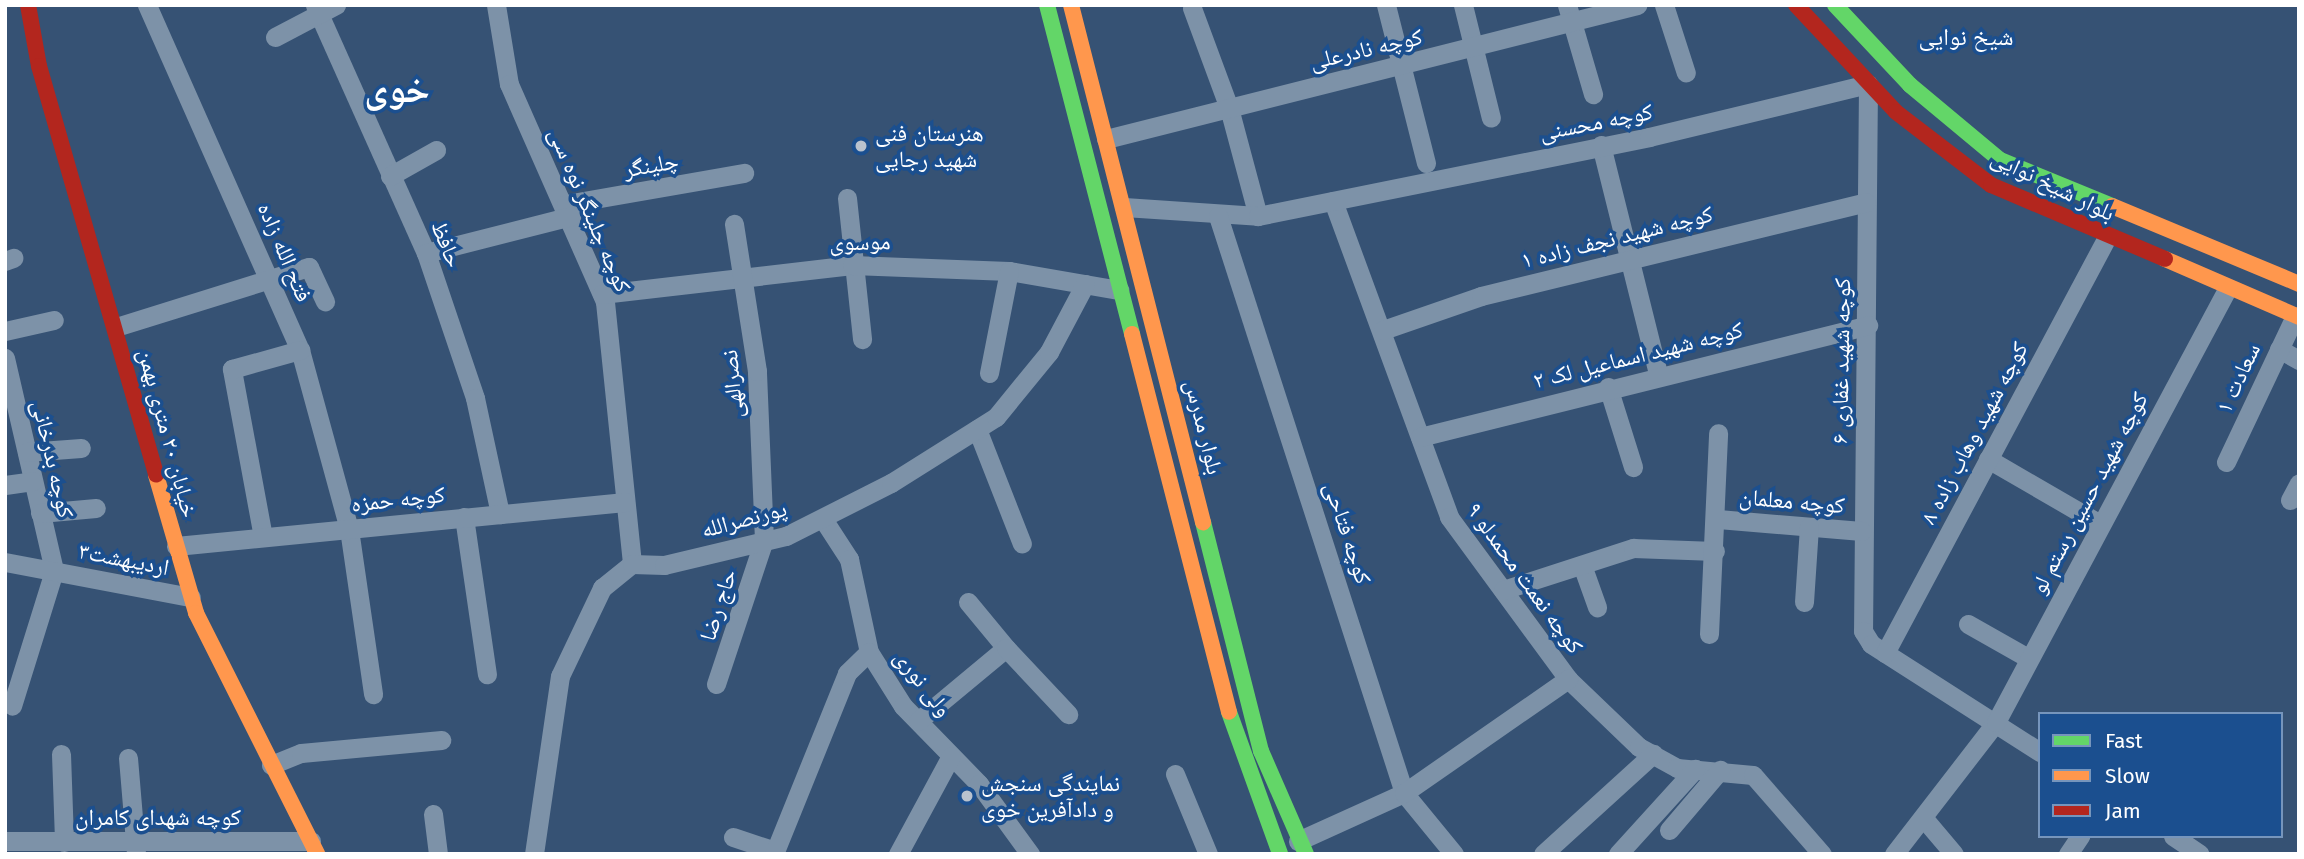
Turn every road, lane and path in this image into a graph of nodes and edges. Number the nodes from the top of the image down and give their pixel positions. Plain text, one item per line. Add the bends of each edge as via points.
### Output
1 (28, 5) edge
2 (147, 5) edge
3 (496, 5) edge
4 (1047, 5) edge
5 (1071, 5) edge
6 (1386, 5) edge
7 (1463, 5) edge
8 (1637, 5) edge
9 (1664, 5) edge
10 (1796, 5) edge
11 (1835, 5) edge
12 (323, 8) edge
13 (1192, 8) dead end
14 (1569, 14) edge
15 (275, 37) dead end
16 (1472, 48) junction
17 (1405, 66) junction
18 (1686, 73) dead end
19 (1868, 84) junction
20 (1593, 94) dead end
21 (1229, 108) junction
22 (1491, 118) dead end
23 (1106, 139) junction
24 (1601, 145) junction
25 (436, 150) dead end
26 (1426, 163) dead end
27 (744, 173) dead end
28 (390, 176) junction
29 (847, 198) dead end
30 (1333, 201) junction
31 (1866, 202) junction
32 (1124, 207) junction
33 (568, 210) junction
34 (1218, 216) junction
35 (1258, 216) junction
36 (734, 224) dead end
37 (2107, 237) junction
38 (426, 253) junction
39 (1628, 258) junction
40 (852, 265) junction
41 (1009, 271) junction
42 (745, 276) junction
43 (271, 284) junction
44 (1084, 284) junction
45 (2299, 284) edge
46 (2227, 289) junction
47 (1118, 290) junction
48 (602, 294) junction
49 (325, 302) dead end
50 (2297, 316) edge
51 (54, 320) dead end
52 (1868, 325) junction
53 (116, 327) junction
54 (1383, 330) junction
55 (5, 331) edge
56 (862, 339) dead end
57 (2279, 348) junction
58 (300, 350) junction
59 (5, 358) edge
60 (2299, 360) edge
61 (989, 373) dead end
62 (1658, 374) junction
63 (1608, 387) junction
64 (12, 416) edge
65 (977, 429) junction
66 (1718, 433) dead end
67 (1420, 437) junction
68 (81, 448) dead end
69 (27, 452) junction
70 (1988, 459) junction
71 (2226, 462) dead end
72 (1633, 467) dead end
73 (33, 481) junction
74 (5, 485) edge
75 (625, 502) junction
76 (96, 508) dead end
77 (40, 513) junction
78 (500, 514) junction
79 (464, 517) junction
80 (823, 519) junction
81 (1718, 519) junction
82 (2101, 524) junction
83 (1809, 527) junction
84 (349, 529) junction
85 (1862, 531) junction
86 (263, 537) junction
87 (764, 540) junction
88 (1022, 544) dead end
89 (176, 546) junction
90 (1715, 551) junction
91 (5, 562) edge
92 (632, 564) junction
93 (1582, 565) junction
94 (54, 570) junction
95 (1503, 590) junction
96 (191, 597) junction
97 (968, 602) dead end
98 (1804, 602) dead end
99 (1597, 607) dead end
100 (1968, 624) dead end
101 (1709, 635) dead end
102 (1006, 648) junction
103 (869, 652) junction
104 (1885, 653) junction
105 (2028, 658) junction
106 (487, 674) dead end
107 (1568, 679) junction
108 (716, 684) dead end
109 (373, 694) dead end
110 (12, 706) dead end
111 (1068, 714) dead end
112 (918, 721) junction
113 (1996, 722) junction
114 (442, 740) dead end
115 (2038, 751) edge
116 (61, 754) dead end
117 (1653, 754) junction
118 (951, 756) junction
119 (128, 758) dead end
120 (271, 765) junction
121 (1695, 769) junction
122 (1720, 770) junction
123 (1175, 775) dead end
124 (1404, 793) junction
125 (433, 814) dead end
126 (1926, 821) junction
127 (1669, 830) dead end
128 (733, 837) dead end
129 (2079, 838) edge
130 (5, 841) edge
131 (64, 842) junction
132 (1302, 847) edge
133 (136, 848) edge
134 (314, 848) edge
135 (775, 852) edge
136 (438, 854) edge
137 (534, 854) edge
138 (898, 854) edge
139 (1030, 854) edge
140 (1208, 854) edge
141 (1280, 854) edge
142 (1454, 854) edge
143 (1543, 854) edge
144 (1618, 854) edge
145 (1822, 854) edge
146 (1894, 854) edge
147 (1954, 854) edge
148 (2068, 854) edge

1 - 53 main road, خیابان ۲۰ متری بهمن via 39,66
2 - 43 street, فتح الله زاده
3 - 33 street, کوچه چلینگر نوه سی via 509,83
4 - 47 main road
5 - 23 main road, بلوار مدرس
6 - 17 street
7 - 16 street
8 - 14 street, کوچه نادرعلی
9 - 18 street
10 - 19 main road, بلوار شیخ نوایی
11 - 45 main road, بلوار شیخ نوایی via 1910,85 2000,160
12 - 15 street
12 - 28 street, حافظ
13 - 21 street
14 - 16 street, کوچه نادرعلی
14 - 20 street
16 - 17 street, کوچه نادرعلی
16 - 22 street
17 - 21 street, کوچه نادرعلی
17 - 26 street
19 - 24 street, کوچه محسنی
19 - 31 street, کوچه شهید غفاری ۶
19 - 37 main road, بلوار شیخ نوایی via 1991,185
21 - 23 street, کوچه نادرعلی
21 - 35 street
23 - 32 main road, بلوار مدرس
24 - 30 street, کوچه محسنی
24 - 39 street
25 - 28 street
27 - 33 street, چلینگر
28 - 38 street, حافظ
29 - 40 street
30 - 35 street, کوچه محسنی
30 - 54 street, کوچه نعمت محمدلو ۹
31 - 39 street, کوچه شهید نجف زاده ۱
31 - 52 street, کوچه شهید غفاری ۶
32 - 34 street, کوچه محسنی
32 - 132 main road, بلوار مدرس via 1261,751
33 - 38 street, چلینگر
33 - 48 street, کوچه چلینگر نوه سی
34 - 35 street, کوچه محسنی
34 - 124 street, کوچه فتاحی
36 - 42 street, نصرالهی
37 - 46 main road, بلوار شیخ نوایی
37 - 70 street, کوچه شهید وهاب زاده ۸
38 - 78 street, حافظ via 475,398
39 - 54 street, کوچه شهید نجف زاده ۱
39 - 62 street
40 - 41 street, موسوی
40 - 42 street, موسوی
40 - 56 street
41 - 44 street, موسوی
41 - 61 street
42 - 48 street, موسوی
42 - 87 street, نصرالهی via 761,415
43 - 49 street via 309,267
43 - 53 street
43 - 58 street, فتح الله زاده
44 - 47 street, موسوی
44 - 65 street, پورنصرالله via 1049,352 996,417
46 - 50 main road, بلوار شیخ نوایی
46 - 82 street, کوچه شهید حسین رستم لو
47 - 141 main road via 1242,762
48 - 75 street, کوچه چلینگر نوه سی
50 - 57 street, سعادت ۱
51 - 55 street
52 - 62 street, کوچه شهید اسماعیل لک ۲
52 - 85 street, کوچه شهید غفاری ۶
53 - 89 main road, خیابان ۲۰ متری بهمن
54 - 67 street, کوچه نعمت محمدلو ۹
57 - 60 street
57 - 71 street, سعادت ۱
58 - 84 street, فتح الله زاده
58 - 86 street via 232,369
59 - 64 street, کوچه بدرخانی
62 - 63 street, کوچه شهید اسماعیل لک ۲
63 - 67 street, کوچه شهید اسماعیل لک ۲
63 - 72 street
64 - 69 street, کوچه بدرخانی
65 - 80 street, پورنصرالله
65 - 88 street
66 - 81 street
67 - 95 street, کوچه نعمت محمدلو ۹ via 1449,517
68 - 69 street
69 - 73 street, کوچه بدرخانی
70 - 82 street
70 - 104 street, کوچه شهید وهاب زاده ۸
73 - 74 street
73 - 77 street, کوچه بدرخانی
75 - 78 street, کوچه حمزه
75 - 92 street, کوچه چلینگر نوه سی
76 - 77 street
77 - 94 street, کوچه بدرخانی
78 - 79 street, کوچه حمزه
79 - 84 street, کوچه حمزه
79 - 106 street
80 - 87 street, پورنصرالله
80 - 103 street, ولی نوری via 849,559
81 - 83 street, کوچه معلمان
81 - 90 street
82 - 105 street, کوچه شهید حسین رستم لو
83 - 85 street, کوچه معلمان
83 - 98 street
84 - 86 street, کوچه حمزه
84 - 109 street, فتح الله زاده
85 - 104 street, کوچه شهید غفاری ۶ via 1866,638
86 - 89 street, کوچه حمزه
87 - 92 street, پورنصرالله via 664,565
87 - 108 street, حاج رضا
89 - 96 main road, خیابان ۲۰ متری بهمن
90 - 93 street via 1633,548
90 - 101 street
91 - 94 street, اردیبهشت۳
92 - 137 street via 602,588 560,676
93 - 95 street
93 - 99 street
94 - 96 street, اردیبهشت۳
94 - 110 street
95 - 107 street, کوچه نعمت محمدلو ۹
96 - 120 main road, خیابان ۲۰ متری بهمن
97 - 102 street
100 - 105 street
102 - 111 street
102 - 112 street
103 - 112 street, ولی نوری
103 - 135 street via 847,673
104 - 113 street
105 - 113 street, کوچه شهید حسین رستم لو
107 - 117 street, کوچه نعمت محمدلو ۹
107 - 124 street
112 - 118 street, ولی نوری
113 - 115 street
113 - 126 street, کوچه شهید حسین رستم لو
114 - 120 street via 300,753
116 - 131 street
117 - 121 street, کوچه نعمت محمدلو ۹
117 - 143 street
118 - 138 street
118 - 139 street, ولی نوری
119 - 133 street
120 - 134 main road, خیابان ۲۰ متری بهمن
121 - 122 street, کوچه نعمت محمدلو ۹
121 - 144 street
122 - 127 street
122 - 145 street, کوچه نعمت محمدلو ۹ via 1745,771 1761,781
123 - 140 street
124 - 132 street
124 - 142 street, کوچه فتاحی
125 - 136 street
126 - 146 street, کوچه شهید حسین رستم لو
126 - 147 street
128 - 135 street
129 - 148 street
130 - 131 street, کوچه شهدای کامران
131 - 133 street, کوچه شهدای کامران
133 - 134 street, کوچه شهدای کامران

